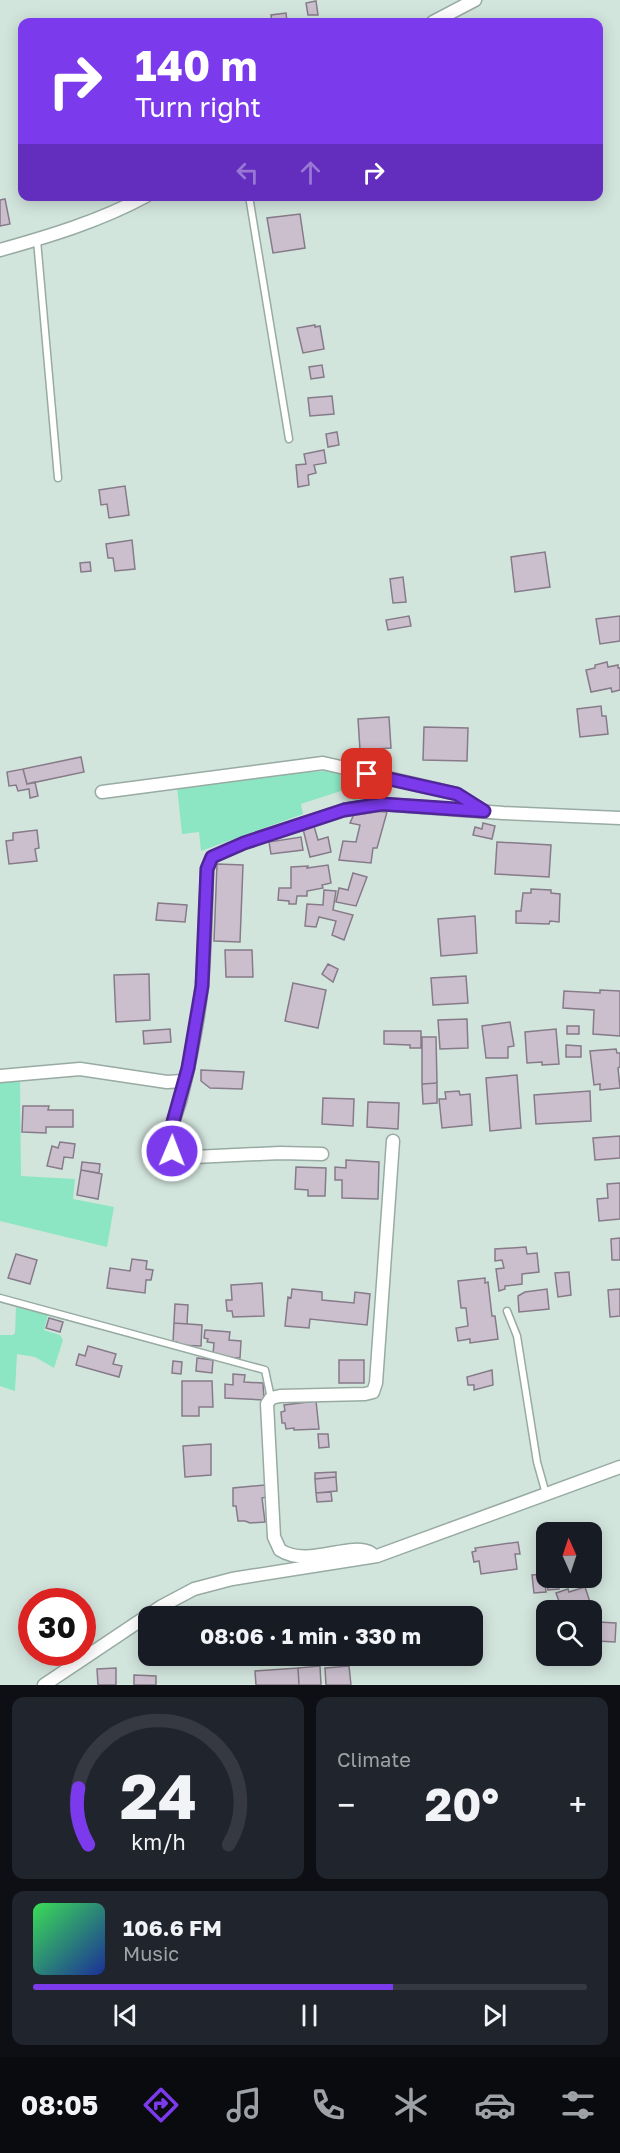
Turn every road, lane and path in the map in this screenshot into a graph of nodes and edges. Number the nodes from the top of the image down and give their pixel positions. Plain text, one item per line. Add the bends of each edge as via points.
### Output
1 (475, 0) edge
2 (441, 18) edge
3 (137, 201) edge
4 (250, 201) edge
5 (37, 240) junction
6 (0, 249) edge
7 (289, 439) dead end
8 (58, 478) dead end
9 (102, 792) dead end
10 (484, 811) junction
11 (620, 818) edge
12 (0, 1076) edge
13 (183, 1081) junction
14 (393, 1141) dead end
15 (322, 1154) dead end
16 (0, 1298) edge
17 (507, 1311) dead end
18 (271, 1398) junction
19 (620, 1467) edge
20 (546, 1494) junction
21 (377, 1556) junction
22 (45, 1685) edge

1 - 2 street
3 - 5 street
4 - 7 lane
5 - 6 street
5 - 8 lane
9 - 10 street via 323,764 457,794
10 - 11 street
10 - 13 street via 382,804 344,810 212,857 207,869 202,986
12 - 13 street via 80,1069
13 - 15 street via 169,1141 172,1151 194,1157
14 - 18 street via 373,1392
16 - 18 lane via 265,1370
17 - 20 lane via 518,1336 537,1462
18 - 21 street via 267,1404 274,1538 280,1550 298,1557 367,1550
19 - 20 street
20 - 21 street
21 - 22 street via 232,1579 194,1589 162,1606

